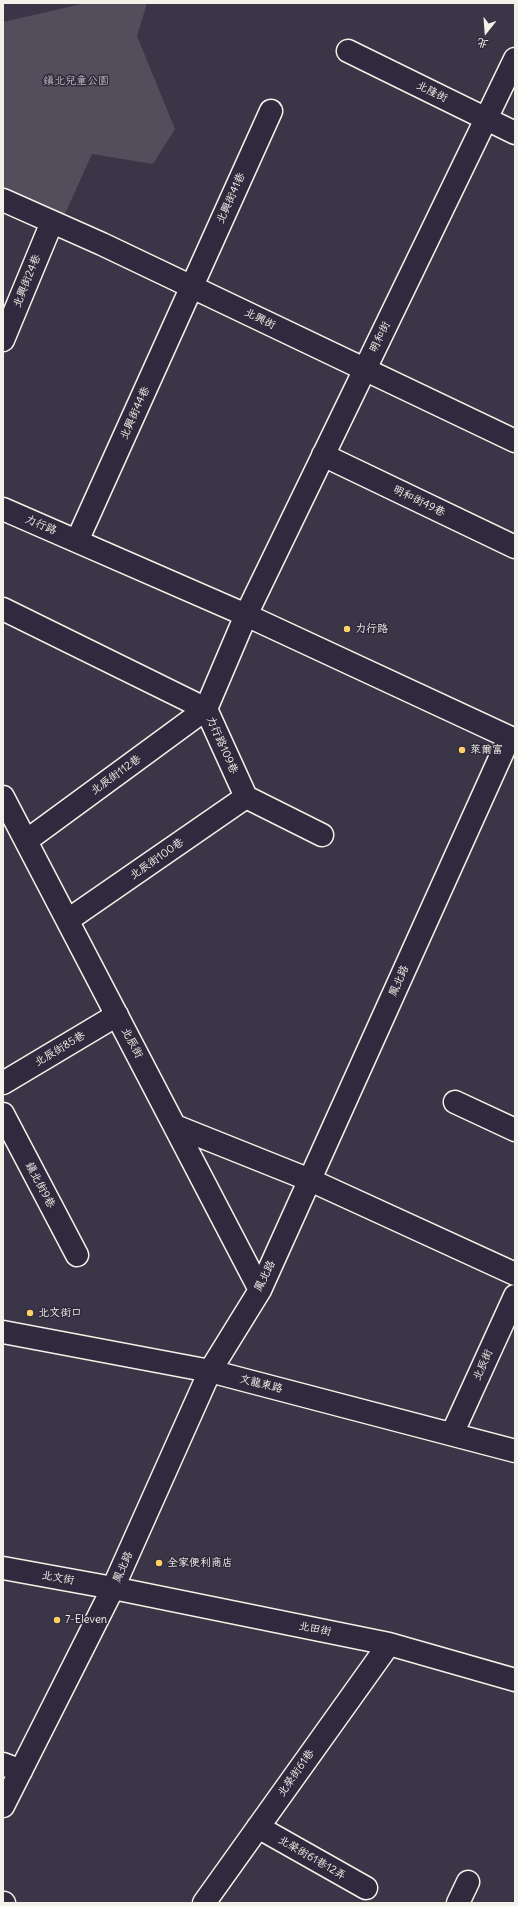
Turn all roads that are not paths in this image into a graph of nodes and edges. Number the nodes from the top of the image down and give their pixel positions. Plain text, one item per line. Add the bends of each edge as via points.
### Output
1 (348, 51) dead end
2 (515, 59) edge
3 (270, 110) dead end
4 (486, 119) junction
5 (515, 133) edge
6 (3, 200) edge
7 (52, 222) junction
8 (192, 286) junction
9 (3, 340) edge
10 (365, 369) junction
11 (515, 441) edge
12 (323, 455) junction
13 (3, 509) edge
14 (78, 541) junction
15 (515, 547) edge
16 (3, 609) edge
17 (246, 615) junction
18 (206, 709) junction
19 (512, 739) edge
20 (3, 797) edge
21 (246, 798) junction
22 (322, 835) dead end
23 (26, 841) junction
24 (68, 920) junction
25 (117, 1016) junction
26 (3, 1083) edge
27 (455, 1102) dead end
28 (3, 1114) edge
29 (175, 1126) junction
30 (515, 1130) edge
31 (310, 1180) junction
32 (77, 1255) dead end
33 (515, 1274) edge
34 (260, 1290) junction
35 (513, 1302) edge
36 (3, 1332) edge
37 (210, 1371) junction
38 (452, 1434) junction
39 (515, 1451) edge
40 (3, 1568) edge
41 (114, 1588) junction
42 (389, 1644) junction
43 (515, 1680) edge
44 (12, 1767) edge
45 (3, 1806) edge
46 (258, 1827) junction
47 (468, 1882) dead end
48 (366, 1888) dead end
49 (204, 1903) edge
50 (458, 1903) edge

1 - 4 street, 北隆街
2 - 4 street, 明和街
3 - 8 street, 北興街41巷
4 - 5 street, 北隆街
4 - 10 street, 明和街
6 - 7 street, 北興街
7 - 8 street, 北興街
7 - 9 street, 北興街24巷
8 - 10 street, 北興街
8 - 14 street, 北興街44巷
10 - 11 street, 北興街
10 - 12 street, 明和街
12 - 15 street, 明和街49巷
12 - 17 street, 明和街
13 - 14 street, 力行路
14 - 17 street, 力行路
16 - 18 street
17 - 18 street, 力行路109巷
17 - 19 street, 力行路
18 - 21 street, 力行路109巷
18 - 23 street, 北辰街112巷
19 - 31 street, 鳳北路
20 - 23 street, 北辰街
21 - 22 street
21 - 24 street, 北辰街100巷
23 - 24 street, 北辰街
24 - 25 street, 北辰街
25 - 26 street, 北辰街85巷
25 - 29 street, 北辰街
27 - 30 street
28 - 32 street, 鎮北街9巷
29 - 31 street
29 - 34 street, 北辰街
31 - 33 street
31 - 34 street, 鳳北路
34 - 37 street, 鳳北路
35 - 38 street, 北辰街
36 - 37 street, 文龍東路
37 - 38 street, 文龍東路
37 - 41 street, 鳳北路
38 - 39 street, 文龍東路
40 - 41 street, 北文街
41 - 42 street, 北田街
41 - 44 street, 鳳北路
42 - 43 street, 北田街
42 - 46 street, 北榮街61巷
44 - 45 street, 鳳北路
46 - 48 street, 北榮街61巷12弄
46 - 49 street, 北榮街61巷
47 - 50 street

